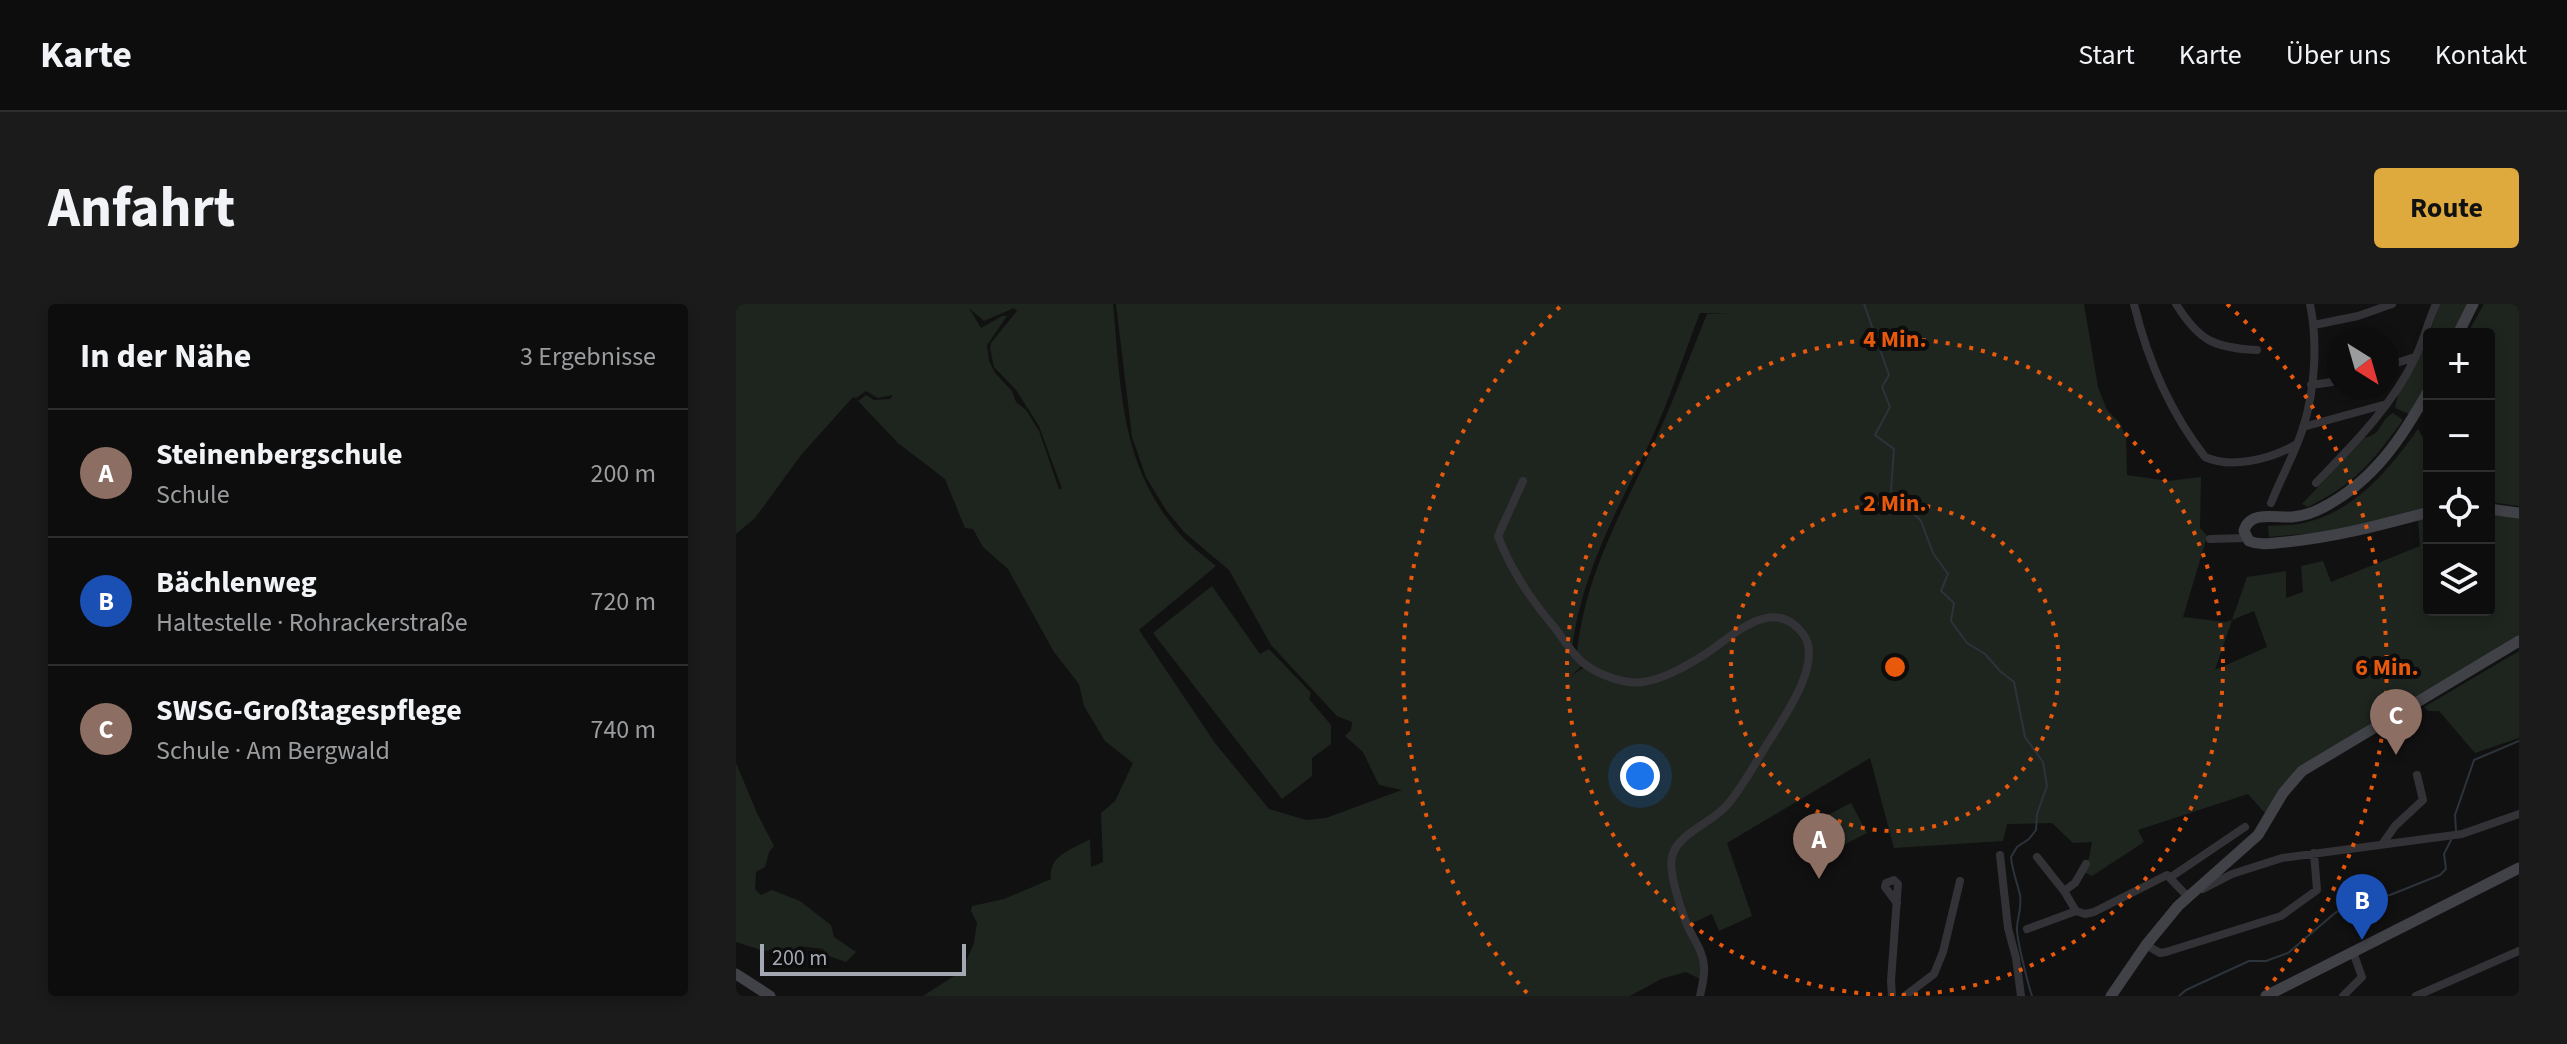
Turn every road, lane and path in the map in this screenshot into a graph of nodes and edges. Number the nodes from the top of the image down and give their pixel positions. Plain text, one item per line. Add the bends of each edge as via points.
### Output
1 (2134, 304) edge
2 (2176, 304) edge
3 (2310, 304) edge
4 (2392, 304) edge
5 (2436, 304) edge
6 (2473, 304) edge
7 (2314, 325) junction
8 (2461, 328) edge
9 (2257, 350) dead end
10 (2415, 357) junction
11 (2399, 362) edge
12 (2327, 383) edge
13 (2311, 385) junction
14 (2423, 399) edge
15 (2385, 404) junction
16 (2303, 427) junction
17 (2295, 445) junction
18 (1523, 481) dead end
19 (2316, 483) dead end
20 (2271, 503) dead end
21 (2495, 510) edge
22 (2519, 513) edge
23 (2423, 514) edge
24 (2246, 538) junction
25 (2210, 539) dead end
26 (2519, 641) edge
27 (2417, 775) dead end
28 (2519, 814) edge
29 (2245, 827) dead end
30 (2383, 843) junction
31 (2314, 853) junction
32 (2000, 855) dead end
33 (2037, 857) dead end
34 (2086, 864) dead end
35 (2519, 868) edge
36 (2171, 877) junction
37 (1960, 881) dead end
38 (2064, 891) junction
39 (2191, 894) junction
40 (1897, 903) dead end
41 (2076, 911) junction
42 (2027, 929) dead end
43 (2149, 946) junction
44 (2519, 951) edge
45 (2353, 952) junction
46 (736, 974) edge
47 (770, 996) edge
48 (1700, 996) edge
49 (1892, 996) edge
50 (1905, 996) edge
51 (2021, 996) edge
52 (2111, 996) edge
53 (2120, 996) edge
54 (2266, 996) edge
55 (2343, 996) edge
56 (2416, 996) edge

1 - 17 street via 2167,397 2205,457 2251,460
2 - 9 street via 2200,336 2219,346
3 - 7 street
4 - 7 street
5 - 10 street
6 - 8 main road
7 - 13 street
10 - 11 street
10 - 15 street
12 - 13 street
13 - 16 street
14 - 24 main road via 2398,442 2363,480 2308,514 2250,520
15 - 16 street
15 - 19 street
16 - 17 street
17 - 20 street
18 - 48 street via 1498,536 1525,590 1584,664 1616,678 1644,682 1679,669 1769,617 1793,625 1807,644 1805,672 1794,701 1745,782 1727,806 1683,839 1672,856 1672,877 1702,952
21 - 22 main road
23 - 24 main road via 2337,536 2263,544
24 - 25 street
26 - 39 main road via 2312,763 2291,782 2251,843
27 - 30 street via 2423,800
28 - 30 street via 2462,834
29 - 36 street
30 - 31 street
31 - 39 street via 2254,865
31 - 43 street via 2317,890 2281,916 2166,952
32 - 51 street
33 - 38 street
34 - 38 street
35 - 45 main road
36 - 39 street
36 - 41 street via 2162,876 2094,912
37 - 50 street via 1934,974
38 - 41 street
39 - 43 main road
40 - 49 street
41 - 42 street
43 - 52 main road
43 - 53 main road
44 - 56 street
45 - 54 main road
45 - 55 street via 2362,977
46 - 47 main road

